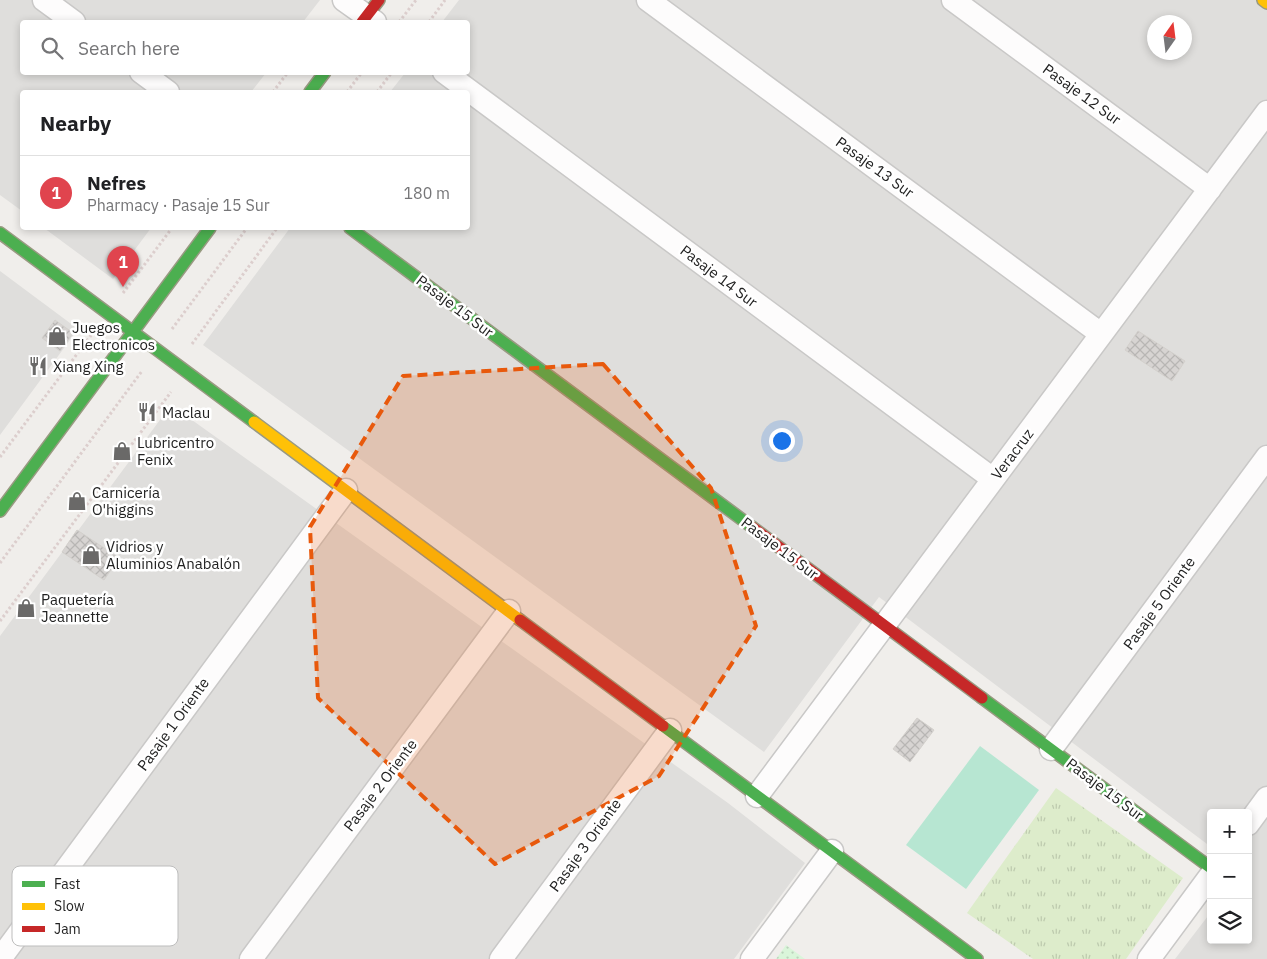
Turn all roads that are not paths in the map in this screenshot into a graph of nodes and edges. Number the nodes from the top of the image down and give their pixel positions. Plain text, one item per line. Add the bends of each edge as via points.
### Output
1 (44, 0) edge
2 (344, 0) edge
3 (648, 0) edge
4 (954, 0) edge
5 (1262, 0) edge
6 (1267, 3) edge
7 (371, 15) edge
8 (71, 20) edge
9 (145, 75) edge
10 (323, 75) edge
11 (448, 75) edge
12 (165, 90) edge
13 (312, 90) edge
14 (468, 90) edge
15 (470, 91) edge
16 (1267, 112) edge
17 (1210, 189) junction
18 (209, 230) edge
19 (353, 230) edge
20 (0, 233) edge
21 (133, 332) junction
22 (1101, 334) junction
23 (1267, 457) edge
24 (993, 480) junction
25 (346, 490) junction
26 (3, 501) edge
27 (509, 611) junction
28 (884, 625) junction
29 (670, 730) junction
30 (1051, 749) junction
31 (758, 796) junction
32 (1267, 798) edge
33 (1252, 819) edge
34 (832, 851) junction
35 (1207, 865) edge
36 (69, 866) edge
37 (1207, 880) edge
38 (12, 943) edge
39 (0, 959) edge
40 (250, 959) edge
41 (501, 959) edge
42 (752, 959) edge
43 (977, 959) edge
44 (1149, 959) edge

1 - 8 street
2 - 7 street
3 - 22 street, Pasaje 13 Sur
4 - 17 street, Pasaje 12 Sur
5 - 6 street
9 - 12 street
10 - 13 street
11 - 14 street, Pasaje 14 Sur
15 - 24 street, Pasaje 14 Sur
16 - 17 street, Veracruz
17 - 22 street, Veracruz
18 - 21 street
19 - 28 street, Pasaje 15 Sur
20 - 21 street
21 - 25 street
21 - 26 street
22 - 24 street, Veracruz
23 - 30 street, Pasaje 5 Oriente
24 - 28 street, Veracruz
25 - 27 street
25 - 36 street, Pasaje 1 Oriente
27 - 29 street
27 - 40 street, Pasaje 2 Oriente
28 - 30 street, Pasaje 15 Sur
28 - 31 street, Veracruz
29 - 31 street
29 - 41 street, Pasaje 3 Oriente
30 - 35 street, Pasaje 15 Sur
31 - 34 street
32 - 33 street
34 - 42 street
34 - 43 street
37 - 44 street
38 - 39 street, Pasaje 1 Oriente

